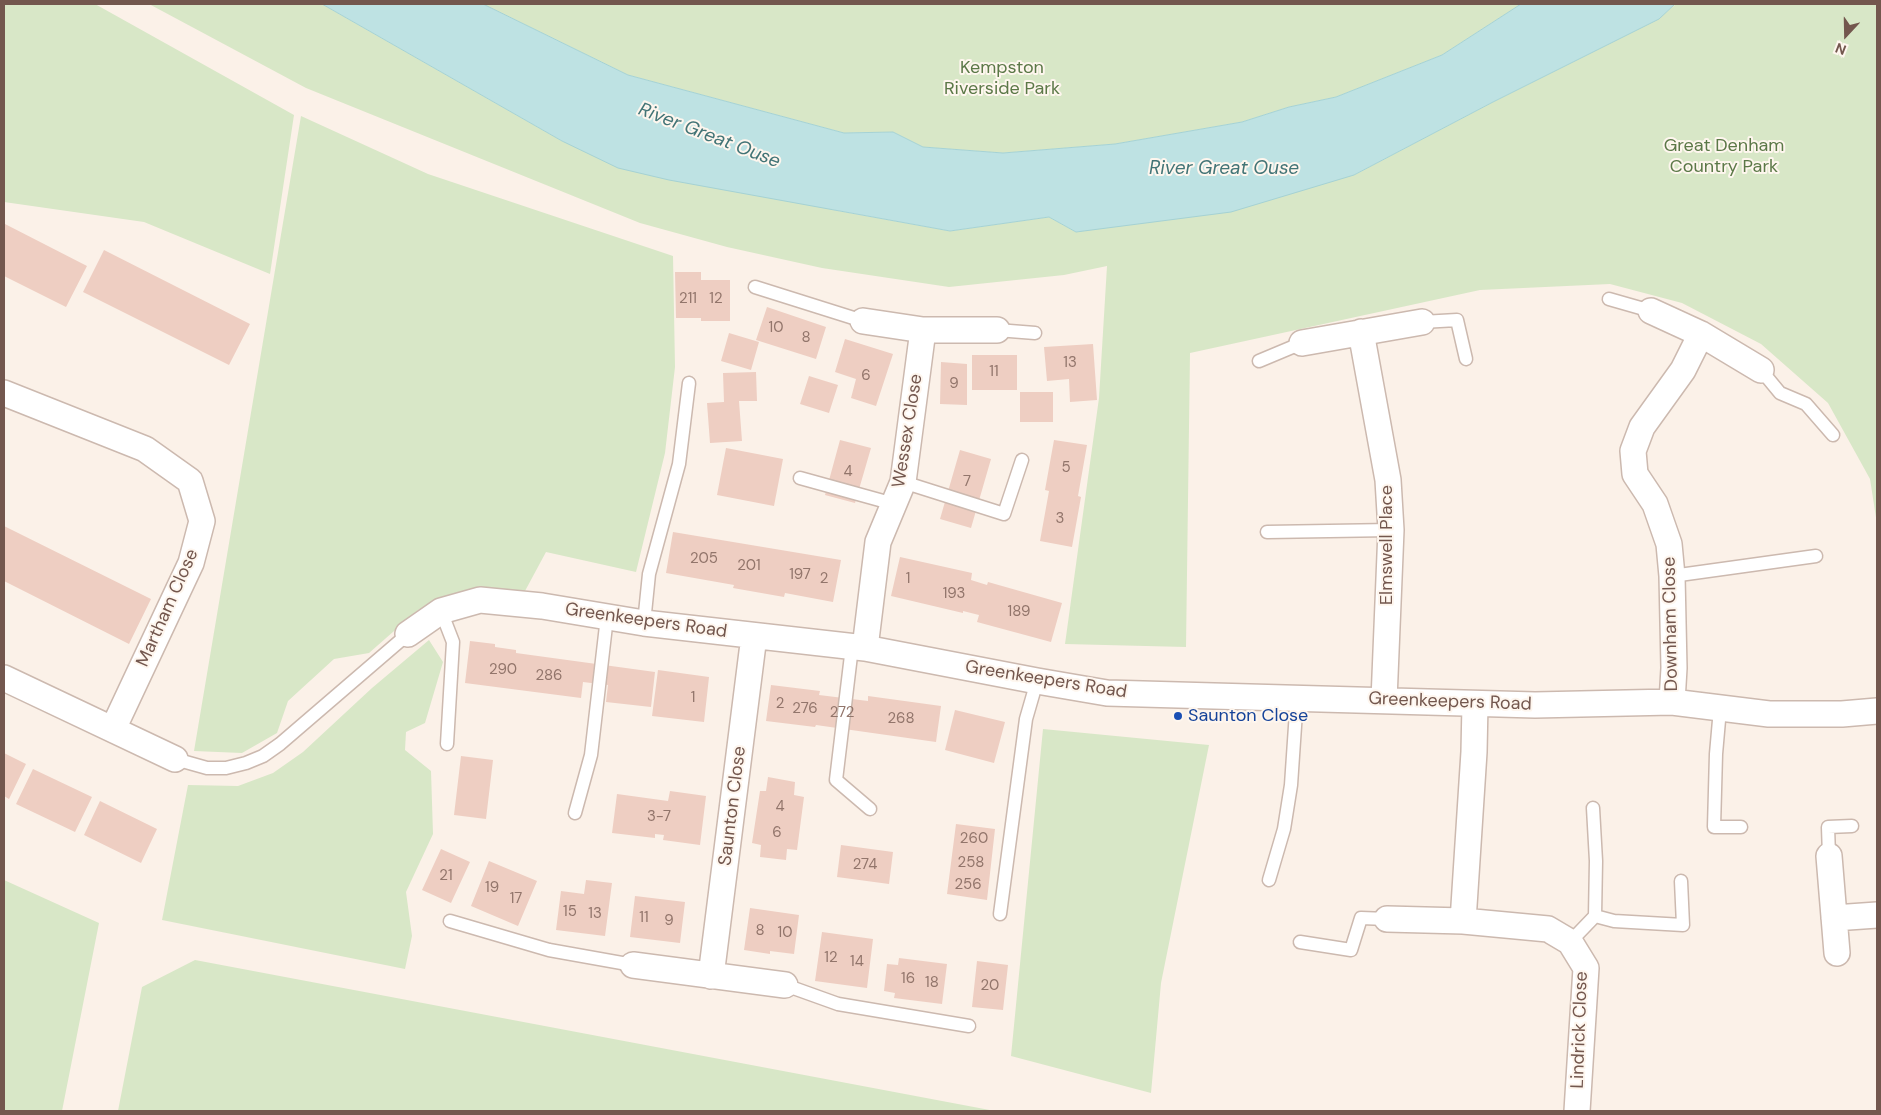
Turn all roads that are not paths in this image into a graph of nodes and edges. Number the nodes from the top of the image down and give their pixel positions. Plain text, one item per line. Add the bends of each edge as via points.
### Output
1 (755, 287) dead end
2 (1609, 299) dead end
3 (1651, 311) joint
4 (863, 321) joint
5 (1422, 322) joint
6 (923, 330) junction
7 (997, 330) joint
8 (1360, 332) junction
9 (1035, 333) dead end
10 (1701, 334) junction
11 (1302, 343) joint
12 (1466, 359) dead end
13 (1259, 361) dead end
14 (1761, 370) joint
15 (689, 383) dead end
16 (4, 393) edge
17 (1833, 435) dead end
18 (1022, 460) dead end
19 (800, 478) dead end
20 (899, 493) junction
21 (1391, 530) junction
22 (1266, 532) dead end
23 (1816, 556) dead end
24 (1672, 576) junction
25 (441, 612) junction
26 (607, 617) junction
27 (644, 623) junction
28 (408, 634) joint
29 (754, 636) junction
30 (859, 647) junction
31 (4, 678) edge
32 (1037, 681) junction
33 (1297, 698) junction
34 (1384, 700) junction
35 (1672, 702) junction
36 (1475, 704) junction
37 (1720, 709) junction
38 (1877, 711) edge
39 (113, 729) junction
40 (448, 744) dead end
41 (175, 759) joint
42 (1593, 808) dead end
43 (870, 809) dead end
44 (575, 813) dead end
45 (1852, 826) dead end
46 (1741, 827) dead end
47 (1828, 856) joint
48 (1269, 880) dead end
49 (1681, 881) dead end
50 (1000, 914) dead end
51 (1877, 915) edge
52 (1595, 916) junction
53 (1834, 918) junction
54 (1387, 919) joint
55 (450, 921) dead end
56 (1463, 922) junction
57 (1300, 942) dead end
58 (1570, 942) junction
59 (1837, 953) dead end
60 (633, 965) joint
61 (711, 976) junction
62 (785, 985) joint
63 (969, 1026) dead end
64 (1577, 1111) edge

1 - 4 lane
2 - 3 lane
3 - 10 street
4 - 6 street
5 - 8 street
5 - 12 lane via 1457,320
6 - 7 street
6 - 20 street, Wessex Close
7 - 9 lane
8 - 11 street
8 - 21 street, Elmswell Place via 1388,480
10 - 14 street
10 - 24 street, Downham Close via 1684,370 1642,427 1633,451 1635,474 1655,504 1669,544
11 - 13 lane
14 - 17 lane via 1780,393 1806,404
15 - 27 lane via 679,464 649,574
16 - 39 street, Martham Close via 145,449 190,480 202,521 191,563
18 - 20 lane via 1004,514
19 - 20 lane
20 - 30 street, Wessex Close via 878,542
21 - 22 lane
21 - 34 street, Elmswell Place
23 - 24 lane
24 - 35 street, Downham Close
25 - 26 street, Greenkeepers Road via 480,600
25 - 28 street, Greenkeepers Road
25 - 40 lane via 453,642
26 - 27 street, Greenkeepers Road
26 - 44 lane via 591,755
27 - 29 street, Greenkeepers Road
28 - 41 lane via 263,756 226,768 207,768
29 - 30 street, Greenkeepers Road
29 - 61 street, Saunton Close
30 - 32 street, Greenkeepers Road
30 - 43 lane via 836,780
31 - 39 street
32 - 33 street, Greenkeepers Road via 1108,693
32 - 50 lane via 1026,719
33 - 34 street, Greenkeepers Road
33 - 48 lane via 1291,785 1284,829
34 - 36 street, Greenkeepers Road
35 - 36 street, Greenkeepers Road
35 - 37 street, Greenkeepers Road
36 - 56 street
37 - 38 street, Greenkeepers Road via 1769,714
37 - 46 lane via 1714,827
39 - 41 street
42 - 52 lane
45 - 47 lane via 1828,827
47 - 53 street
49 - 52 lane via 1683,925 1614,921
51 - 53 street
52 - 58 lane
53 - 59 street
54 - 56 street, Lindrick Close
54 - 57 lane via 1361,918 1351,950
55 - 60 lane via 550,950
56 - 58 street, Lindrick Close via 1548,929
58 - 64 street, Lindrick Close via 1586,968
60 - 61 street
61 - 62 street
62 - 63 lane via 838,1004

